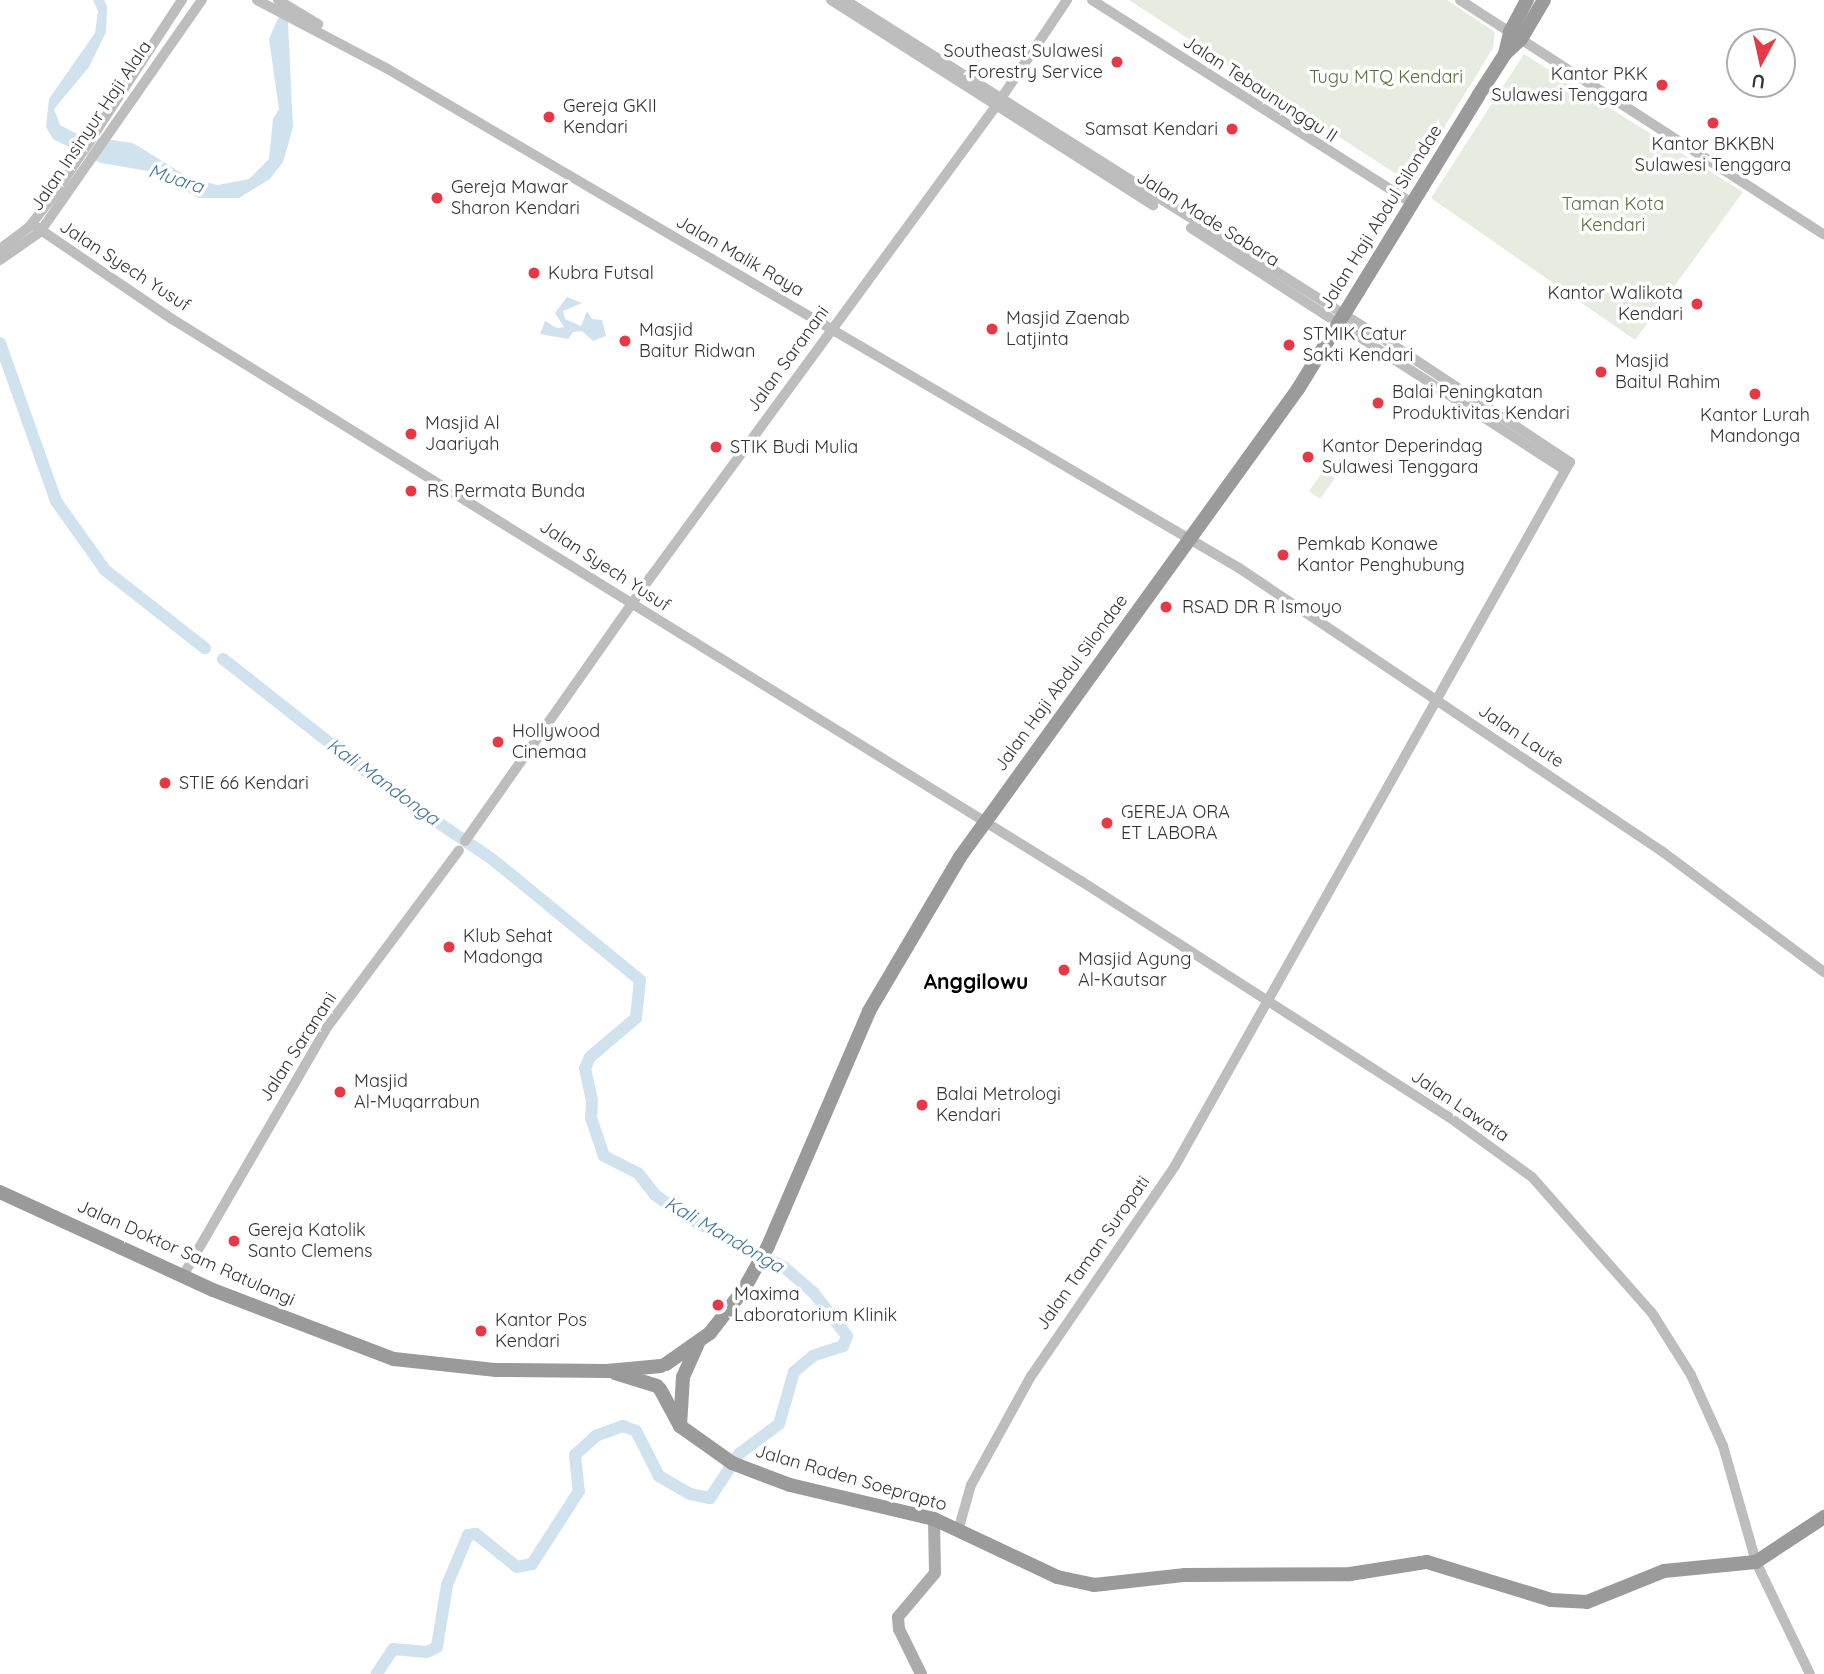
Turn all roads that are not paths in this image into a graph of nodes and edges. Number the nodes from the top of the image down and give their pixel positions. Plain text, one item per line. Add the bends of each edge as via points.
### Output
1 (183, 0) edge
2 (202, 0) edge
3 (257, 0) edge
4 (831, 0) edge
5 (845, 0) edge
6 (1067, 0) edge
7 (1091, 0) edge
8 (1460, 0) edge
9 (1527, 0) edge
10 (1544, 0) edge
11 (277, 3) edge
12 (1515, 35) junction
13 (998, 102) junction
14 (106, 125) junction
15 (1412, 204) junction
16 (36, 228) junction
17 (1824, 235) edge
18 (0, 249) edge
19 (0, 260) edge
20 (1340, 318) junction
21 (832, 331) junction
22 (1567, 466) joint
23 (1190, 539) junction
24 (632, 603) junction
25 (1435, 699) junction
26 (984, 823) junction
27 (1824, 972) edge
28 (1268, 1001) junction
29 (0, 1192) edge
30 (184, 1274) junction
31 (698, 1343) junction
32 (664, 1365) junction
33 (607, 1371) junction
34 (683, 1380) junction
35 (658, 1387) junction
36 (680, 1426) junction
37 (1824, 1517) edge
38 (934, 1519) junction
39 (958, 1531) junction
40 (1756, 1562) junction
41 (921, 1674) edge
42 (1810, 1674) edge

1 - 14 street, Jalan Insinyur Haji Alala
2 - 14 street, Jalan Insinyur Haji Alala
3 - 11 street, Jalan Malik Raya
4 - 13 street, Jalan Made Sabara
5 - 13 street, Jalan Made Sabara
6 - 13 street, Jalan Saranani
7 - 15 street, Jalan Tebaununggu II
8 - 12 street
9 - 12 highway
10 - 12 highway
11 - 21 street, Jalan Malik Raya
12 - 15 highway, Jalan Haji Abdul Silondae
12 - 17 street
13 - 20 street, Jalan Made Sabara
13 - 21 street, Jalan Saranani
14 - 16 street, Jalan Insinyur Haji Alala
15 - 20 highway, Jalan Haji Abdul Silondae
16 - 18 street, Jalan Insinyur Haji Alala
16 - 19 street, Jalan Insinyur Haji Alala
16 - 24 street, Jalan Syech Yusuf
20 - 22 street, Jalan Made Sabara
20 - 23 highway, Jalan Haji Abdul Silondae via 1298,389
21 - 23 street, Jalan Malik Raya
21 - 24 street, Jalan Saranani
22 - 25 street, Jalan Taman Suropati
23 - 25 street, Jalan Laute
23 - 26 highway, Jalan Haji Abdul Silondae
24 - 26 street, Jalan Syech Yusuf
24 - 30 street, Jalan Saranani via 328,1027
25 - 27 street, Jalan Laute via 1663,852
25 - 28 street, Jalan Taman Suropati
26 - 28 street, Jalan Lawata
26 - 31 highway, Jalan Haji Abdul Silondae via 900,952 876,998 763,1255 724,1318
28 - 39 street, Jalan Taman Suropati via 1175,1166 1031,1376 971,1485
28 - 40 street, Jalan Lawata via 1449,1117 1532,1177 1597,1247 1652,1313 1699,1389 1723,1446
29 - 30 highway, Jalan Doktor Sam Ratulangi
30 - 33 highway, Jalan Doktor Sam Ratulangi via 259,1308 403,1361 490,1370
31 - 32 highway
31 - 34 highway
32 - 33 highway, Jalan Doktor Sam Ratulangi
32 - 34 highway via 678,1367
32 - 35 highway via 655,1375
33 - 35 highway, Jalan Doktor Sam Ratulangi
34 - 35 highway via 675,1391
34 - 36 highway
35 - 36 highway, Jalan Raden Soeprapto
36 - 38 highway, Jalan Raden Soeprapto via 717,1455 790,1485
37 - 40 highway, Jalan Raden Soeprapto
38 - 39 highway, Jalan Raden Soeprapto
38 - 41 main road via 935,1573 898,1613 899,1629
39 - 40 highway, Jalan Raden Soeprapto via 1057,1577 1094,1585 1185,1575 1350,1574 1427,1562 1551,1600 1577,1603 1664,1572
40 - 42 street, Jalan Lawata

